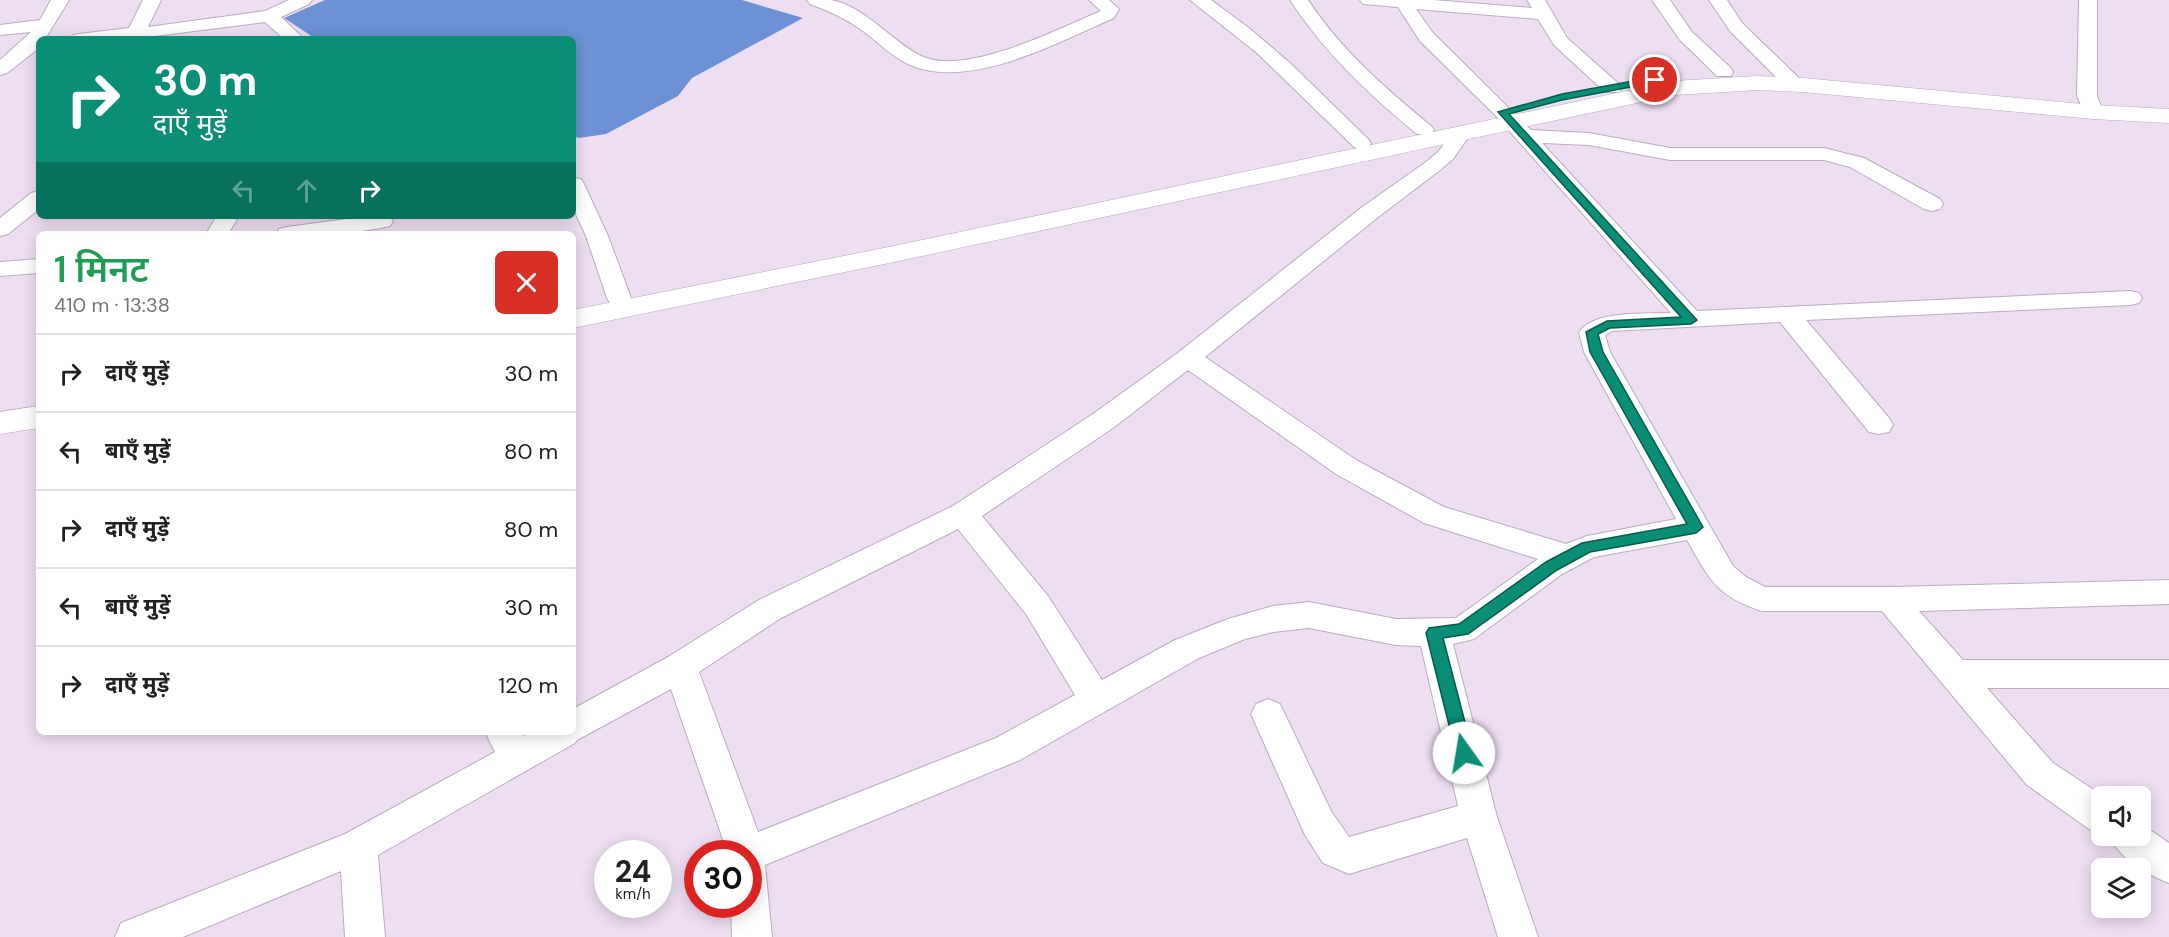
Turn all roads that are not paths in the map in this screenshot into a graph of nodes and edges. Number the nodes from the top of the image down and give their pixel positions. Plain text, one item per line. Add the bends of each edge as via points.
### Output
1 (60, 0) edge
2 (152, 0) edge
3 (303, 0) edge
4 (816, 0) edge
5 (1098, 0) edge
6 (1199, 0) edge
7 (1299, 0) edge
8 (1369, 0) edge
9 (1661, 0) edge
10 (1718, 0) edge
11 (2088, 0) edge
12 (1404, 4) junction
13 (1540, 7) edge
14 (269, 16) junction
15 (46, 25) junction
16 (0, 30) edge
17 (136, 33) junction
18 (39, 36) edge
19 (108, 36) edge
20 (292, 36) edge
21 (35, 43) edge
22 (0, 69) edge
23 (1724, 72) junction
24 (1788, 79) junction
25 (1612, 87) junction
26 (2169, 103) edge
27 (2090, 104) junction
28 (2169, 116) edge
29 (1512, 123) junction
30 (1424, 130) junction
31 (1462, 132) junction
32 (1361, 143) junction
33 (576, 190) edge
34 (36, 200) edge
35 (1932, 204) dead end
36 (382, 221) dead end
37 (0, 229) edge
38 (309, 231) edge
39 (36, 266) edge
40 (0, 269) edge
41 (619, 298) junction
42 (2130, 298) dead end
43 (576, 307) edge
44 (1787, 314) junction
45 (576, 318) edge
46 (1691, 320) junction
47 (1188, 358) junction
48 (36, 417) edge
49 (0, 423) edge
50 (1879, 425) dead end
51 (36, 431) edge
52 (0, 437) edge
53 (963, 514) junction
54 (1696, 527) junction
55 (1569, 557) junction
56 (2169, 592) edge
57 (1890, 599) junction
58 (1434, 633) junction
59 (680, 667) junction
60 (2169, 674) edge
61 (1955, 675) junction
62 (1096, 700) junction
63 (1268, 714) dead end
64 (576, 724) edge
65 (551, 735) edge
66 (510, 745) edge
67 (2091, 809) edge
68 (1479, 817) junction
69 (743, 840) edge
70 (358, 846) junction
71 (2142, 846) edge
72 (762, 848) edge
73 (2169, 865) edge
74 (751, 918) edge
75 (135, 937) edge
76 (365, 937) edge
77 (752, 937) edge
78 (1518, 937) edge

1 - 15 street
2 - 17 street
3 - 14 street
4 - 5 street via 848,14 916,61 934,68 954,68 983,64 1108,14 1110,9
6 - 32 street via 1251,37
7 - 30 street via 1313,24 1373,89
8 - 12 street
9 - 23 street via 1686,36
10 - 24 street via 1736,27
11 - 27 street
12 - 13 street
12 - 29 street via 1426,37
13 - 25 street via 1560,41
14 - 17 street
14 - 20 street
15 - 16 street
15 - 18 street
17 - 19 street
21 - 22 street
23 - 24 main road
23 - 25 main road
24 - 27 main road
24 - 29 main road via 1674,88
25 - 29 main road
26 - 27 main road
27 - 28 main road
29 - 30 main road
29 - 31 main road
29 - 35 street via 1670,154 1824,154 1857,162
29 - 46 street
30 - 32 main road
31 - 45 main road
31 - 47 street via 1446,156
32 - 41 main road
33 - 41 street
34 - 37 street
36 - 38 street
39 - 40 street
41 - 43 main road
42 - 44 street
44 - 46 street
44 - 50 street
46 - 54 street via 1607,324 1592,332 1597,352
47 - 53 street via 1103,422
47 - 55 street via 1346,467 1434,515
48 - 49 main road
51 - 52 main road
53 - 59 street via 770,609
53 - 62 street via 1037,605
54 - 55 street via 1587,547
54 - 57 street via 1722,574 1735,586 1762,599
55 - 58 street via 1463,630
56 - 57 street
57 - 61 street
58 - 62 street via 1396,632 1309,615 1273,619 1187,649
58 - 68 street
59 - 64 street
59 - 69 street
60 - 61 street
61 - 67 street via 2040,774
62 - 72 street via 1008,749
63 - 68 street via 1318,823 1336,850 1349,856
65 - 66 street
66 - 70 street
68 - 78 street
70 - 75 street
70 - 76 street
71 - 73 street
74 - 77 street

